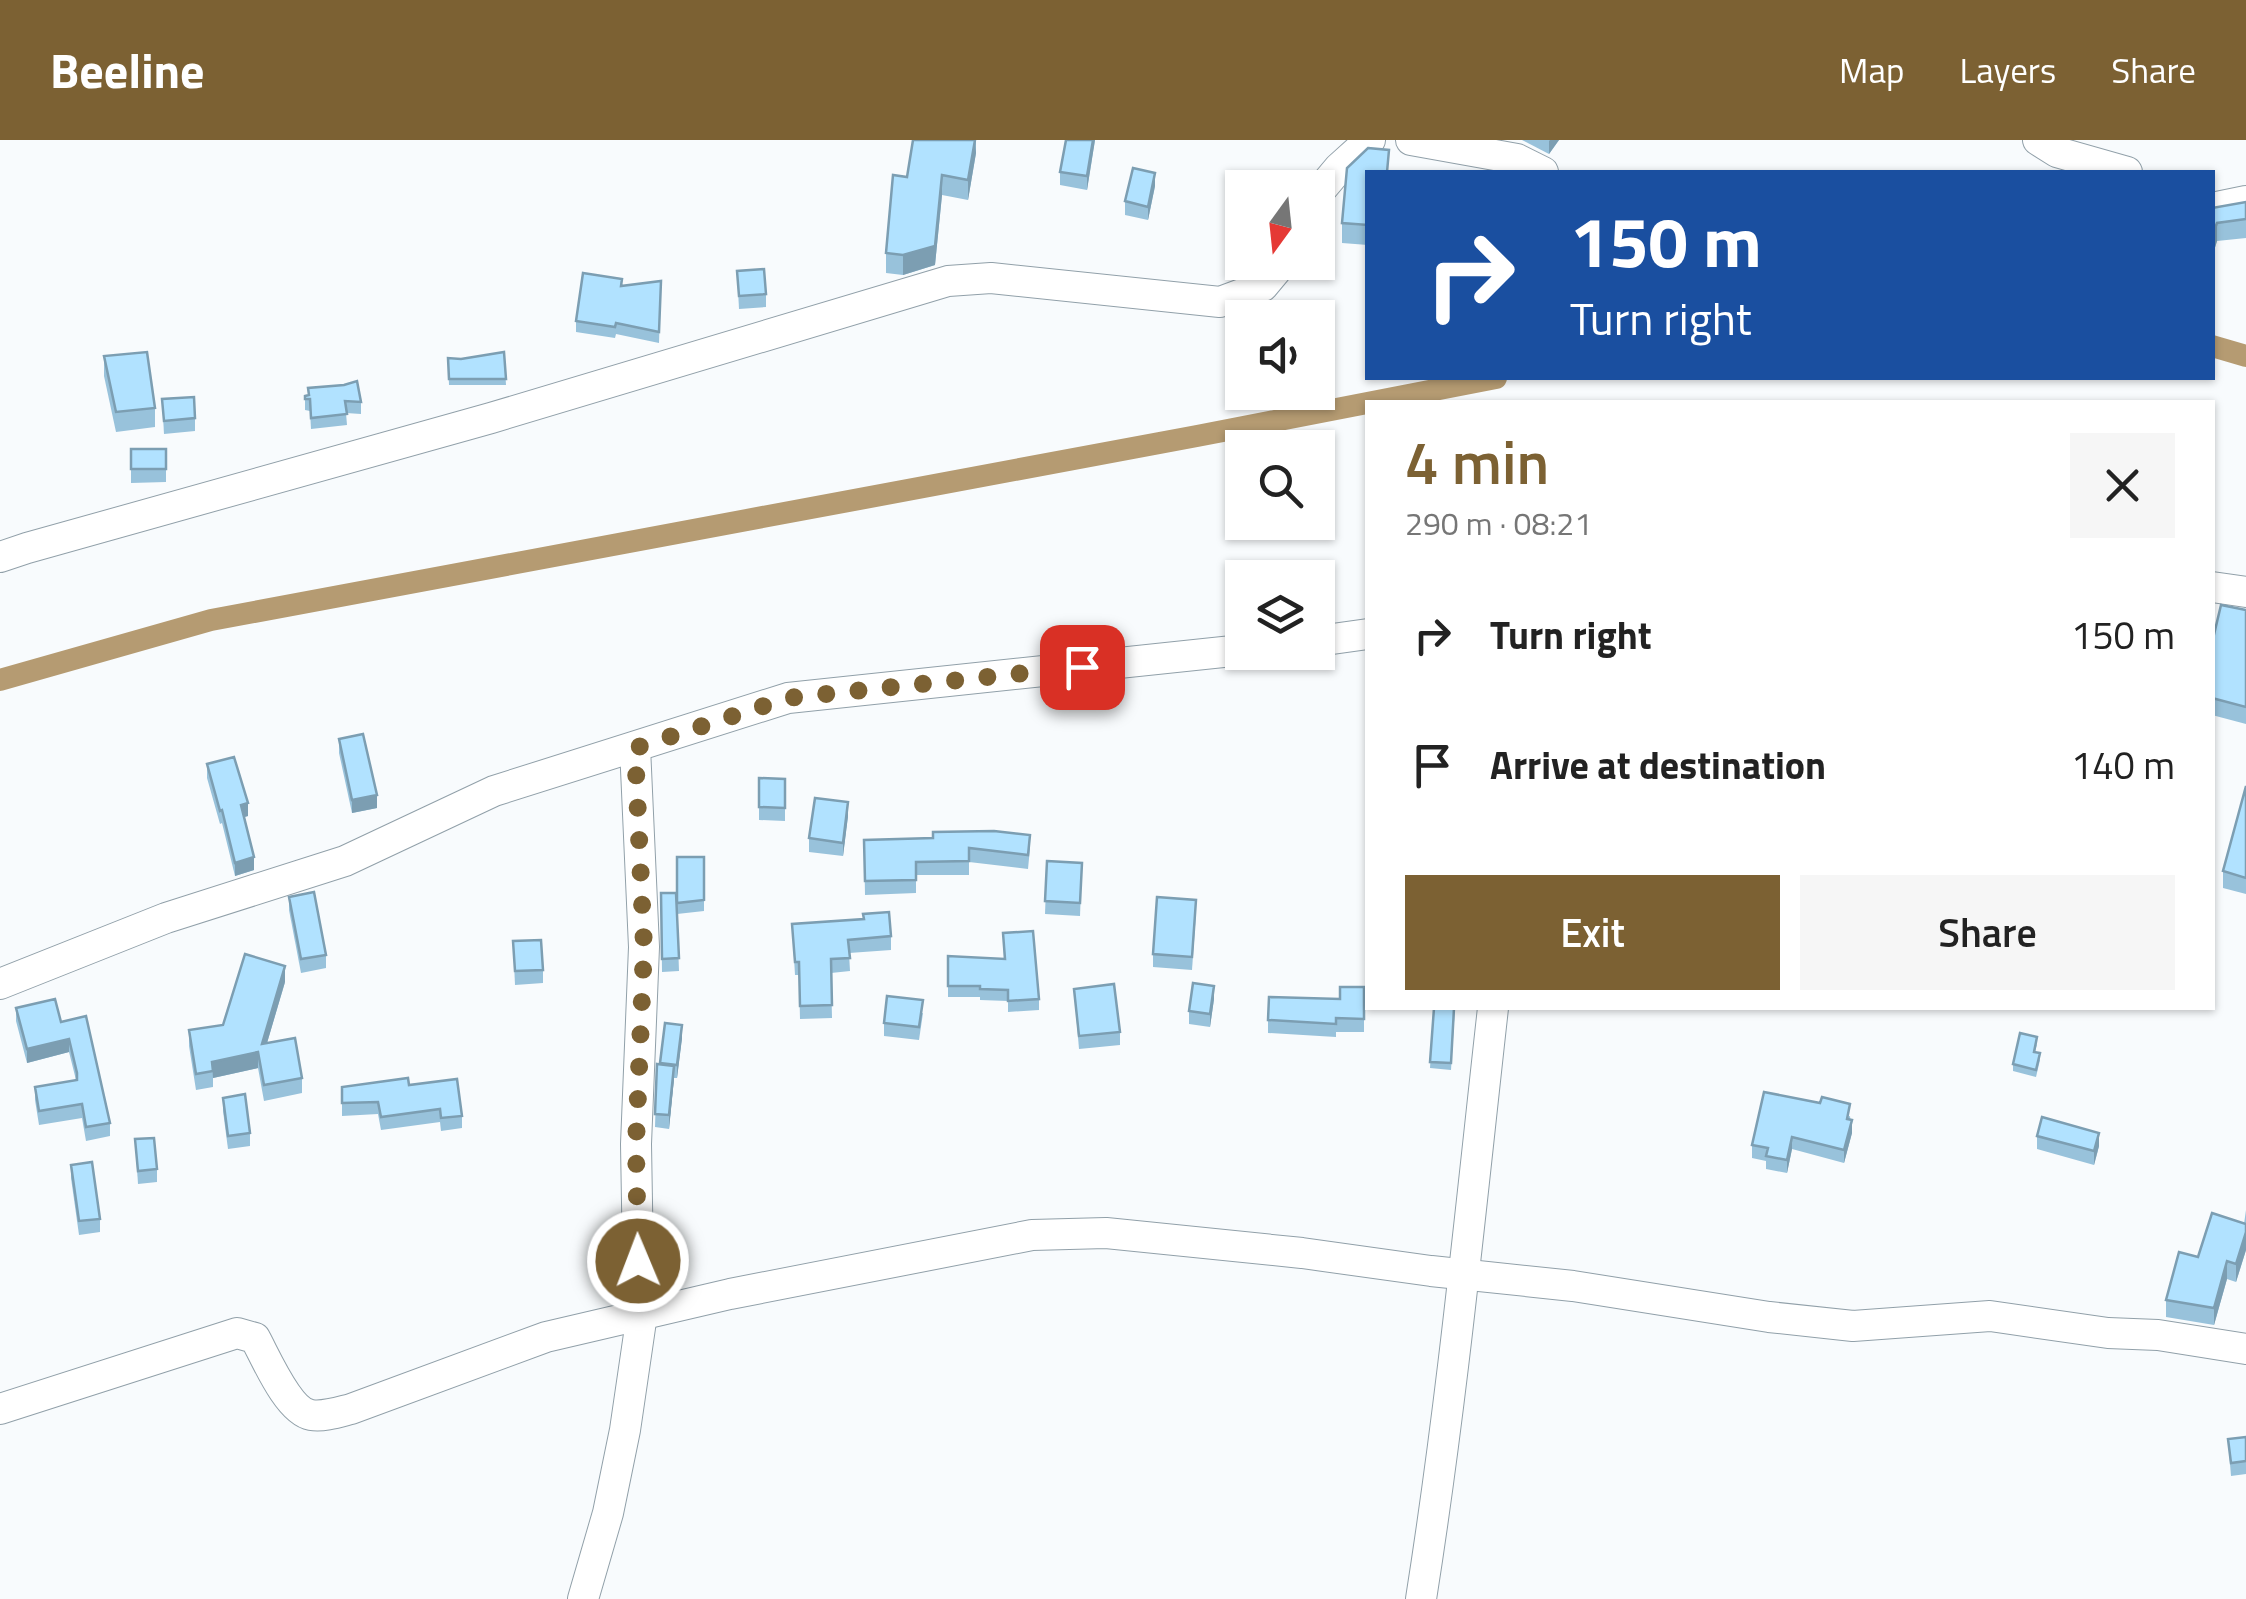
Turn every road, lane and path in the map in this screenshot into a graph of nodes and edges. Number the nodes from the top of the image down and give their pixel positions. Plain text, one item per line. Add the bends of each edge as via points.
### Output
1 (1370, 140) edge
2 (1412, 140) edge
3 (2038, 140) edge
4 (1522, 157) edge
5 (2120, 170) edge
6 (1335, 172) edge
7 (1269, 280) edge
8 (0, 557) edge
9 (2215, 587) edge
10 (2246, 592) edge
11 (1365, 634) edge
12 (1335, 638) edge
13 (1225, 652) edge
14 (635, 748) junction
15 (0, 984) edge
16 (1493, 1010) edge
17 (1465, 1274) junction
18 (642, 1314) junction
19 (2246, 1349) edge
20 (0, 1409) edge
21 (583, 1599) edge
22 (1422, 1599) edge

1 - 6 street
2 - 4 street
3 - 5 street
7 - 8 street via 1220,302 991,278 948,281
9 - 10 street
11 - 12 street
13 - 14 street via 788,698
14 - 15 street via 494,791 345,861 166,918
14 - 18 street via 644,947 636,1144
16 - 17 street
17 - 18 street via 1106,1233 1032,1235
17 - 19 street via 1853,1326 1990,1316
17 - 22 street
18 - 20 street via 546,1337 326,1414 308,1415 295,1406 254,1338 238,1333
18 - 21 street via 625,1430

